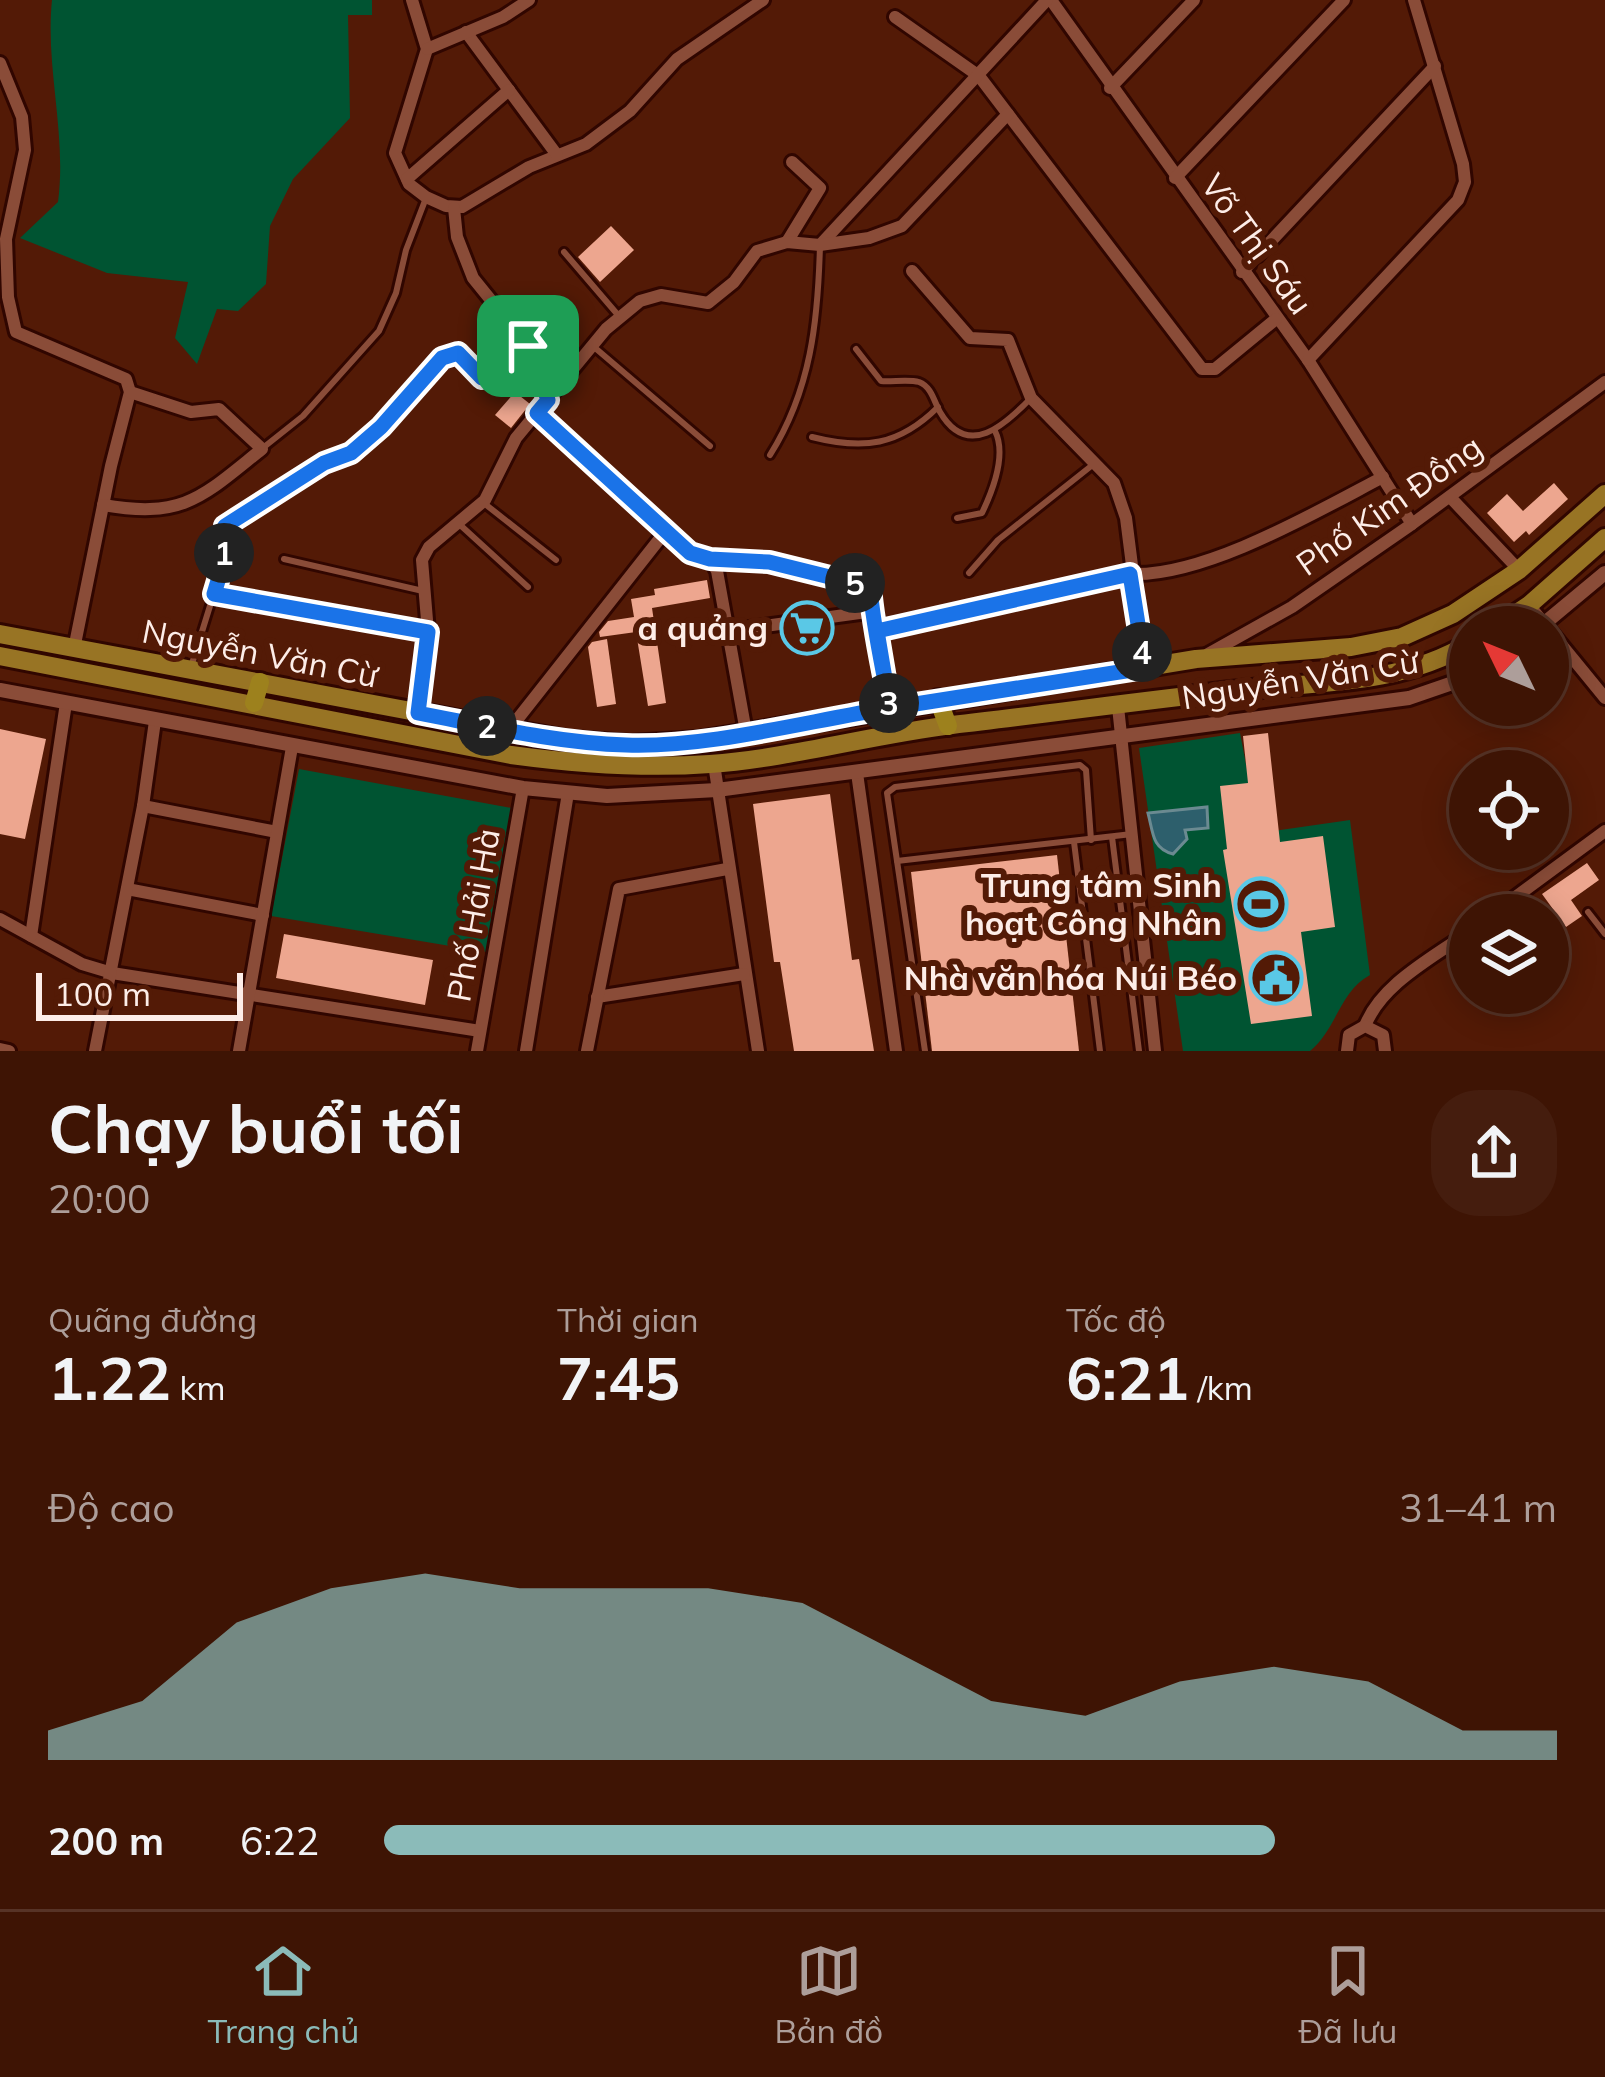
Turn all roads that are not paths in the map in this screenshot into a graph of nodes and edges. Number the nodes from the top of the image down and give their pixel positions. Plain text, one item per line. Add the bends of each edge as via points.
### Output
1 (412, 0) edge
2 (529, 0) edge
3 (763, 0) edge
4 (1049, 0) edge
5 (1194, 0) edge
6 (1343, 0) edge
7 (1414, 0) edge
8 (895, 16) dead end
9 (466, 32) junction
10 (427, 49) junction
11 (0, 63) edge
12 (1436, 66) junction
13 (980, 76) junction
14 (1111, 88) junction
15 (509, 90) junction
16 (1008, 114) junction
17 (557, 155) junction
18 (792, 162) dead end
19 (407, 178) junction
20 (1175, 178) junction
21 (7, 193) edge
22 (426, 197) junction
23 (454, 208) junction
24 (787, 242) junction
25 (820, 245) junction
26 (564, 252) dead end
27 (912, 271) dead end
28 (1242, 272) junction
29 (620, 318) junction
30 (1276, 319) junction
31 (528, 346) junction
32 (593, 346) junction
33 (856, 349) dead end
34 (1308, 360) junction
35 (1605, 382) edge
36 (130, 392) junction
37 (1031, 398) junction
38 (548, 400) junction
39 (938, 407) junction
40 (537, 413) junction
41 (995, 431) junction
42 (812, 436) dead end
43 (710, 446) dead end
44 (262, 449) junction
45 (770, 455) dead end
46 (1095, 464) junction
47 (1383, 477) junction
48 (1605, 494) edge
49 (1450, 497) junction
50 (482, 502) junction
51 (103, 505) junction
52 (957, 518) dead end
53 (458, 524) junction
54 (1412, 524) junction
55 (665, 532) junction
56 (1605, 538) edge
57 (284, 559) dead end
58 (710, 559) junction
59 (556, 560) dead end
60 (1519, 571) junction
61 (1605, 572) edge
62 (969, 573) dead end
63 (1130, 574) junction
64 (528, 587) dead end
65 (424, 591) junction
66 (214, 594) junction
67 (1529, 604) joint
68 (1526, 606) edge
69 (1565, 606) edge
70 (874, 611) junction
71 (728, 631) junction
72 (877, 631) junction
73 (428, 632) junction
74 (0, 634) edge
75 (74, 649) junction
76 (1449, 652) edge
77 (0, 656) edge
78 (1569, 656) edge
79 (1196, 659) junction
80 (1145, 668) junction
81 (190, 670) junction
82 (260, 682) junction
83 (1449, 684) edge
84 (0, 690) edge
85 (1605, 698) edge
86 (938, 699) junction
87 (66, 703) junction
88 (254, 704) junction
89 (1118, 707) junction
90 (890, 708) junction
91 (418, 713) junction
92 (155, 722) junction
93 (349, 722) junction
94 (948, 726) junction
95 (509, 730) junction
96 (746, 732) junction
97 (1121, 736) junction
98 (843, 743) junction
99 (292, 747) junction
100 (342, 752) junction
101 (511, 755) junction
102 (714, 764) junction
103 (893, 766) junction
104 (857, 772) junction
105 (504, 785) junction
106 (895, 787) junction
107 (523, 788) junction
108 (717, 790) junction
109 (568, 794) junction
110 (142, 806) junction
111 (1605, 831) edge
112 (277, 832) junction
113 (1132, 835) junction
114 (1112, 837) junction
115 (1091, 840) junction
116 (1073, 842) junction
117 (898, 861) junction
118 (727, 869) junction
119 (128, 889) junction
120 (1520, 894) edge
121 (1588, 912) dead end
122 (262, 915) junction
123 (0, 919) edge
124 (1605, 934) edge
125 (31, 936) junction
126 (1449, 946) edge
127 (112, 973) junction
128 (743, 974) junction
129 (250, 995) junction
130 (597, 998) junction
131 (1365, 1026) junction
132 (480, 1031) junction
133 (0, 1049) edge
134 (9, 1051) edge
135 (95, 1051) edge
136 (239, 1051) edge
137 (477, 1051) edge
138 (526, 1051) edge
139 (587, 1051) edge
140 (758, 1051) edge
141 (896, 1051) edge
142 (925, 1051) edge
143 (1100, 1051) edge
144 (1139, 1051) edge
145 (1155, 1051) edge
146 (1347, 1051) edge
147 (1385, 1051) edge

1 - 10 street
2 - 9 street
3 - 17 street via 677,59 631,112
4 - 13 street
4 - 14 street, Võ Thị Sáu
5 - 14 street
6 - 20 street
7 - 12 street
8 - 13 street
9 - 10 street
9 - 15 street
10 - 19 street via 395,153
11 - 21 street via 22,117 25,150
12 - 28 street
12 - 34 street via 1465,182
13 - 16 street
13 - 25 street
14 - 20 street, Võ Thị Sáu
15 - 17 street
15 - 19 street
16 - 25 street via 902,226
16 - 30 street via 1202,369 1215,369
17 - 23 street
18 - 24 street via 820,188
19 - 22 street
20 - 28 street, Võ Thị Sáu
21 - 36 street via 16,332 126,379
22 - 23 street
22 - 44 lane via 379,331
23 - 31 street via 473,278
24 - 25 street
24 - 29 street via 757,251 708,303 661,296
25 - 45 lane via 812,357
26 - 29 lane
27 - 37 street via 970,338 1008,340
28 - 30 street, Võ Thị Sáu
29 - 32 street
30 - 34 street, Võ Thị Sáu
31 - 38 street
31 - 66 lane via 482,378 458,353 442,358 351,453 225,526
32 - 38 street
32 - 43 lane
33 - 39 lane via 881,381 918,382
34 - 47 street, Võ Thị Sáu
35 - 49 street, Phố Kim Đồng
36 - 44 street via 191,412 219,409
36 - 51 street
37 - 41 lane
37 - 46 street
38 - 40 street
39 - 41 lane via 965,434
39 - 42 lane via 873,444
40 - 50 street
40 - 55 street
41 - 52 lane via 993,491 982,513
44 - 51 street via 173,509
46 - 62 lane
46 - 63 street via 1114,483 1126,518
47 - 54 street, Võ Thị Sáu
47 - 63 street via 1163,576
48 - 60 main road, Nguyễn Văn Cừ
49 - 54 street, Phố Kim Đồng
49 - 60 street
50 - 53 street
50 - 59 lane
51 - 75 street
53 - 64 lane
53 - 65 street via 422,560
54 - 79 street, Phố Kim Đồng via 1292,607
55 - 58 street
55 - 95 street
56 - 67 main road
57 - 65 lane
58 - 70 street via 769,562 870,587
58 - 71 street
60 - 79 main road, Nguyễn Văn Cừ via 1402,637
61 - 69 street
63 - 72 street
63 - 80 street
65 - 73 street
66 - 73 lane
66 - 81 lane
67 - 68 main road
70 - 71 street
70 - 72 street
71 - 96 street
72 - 90 street
73 - 91 street
74 - 75 main road, Nguyễn Văn Cừ
75 - 81 main road, Nguyễn Văn Cừ
76 - 89 main road, Nguyễn Văn Cừ via 1356,680
77 - 88 main road, Nguyễn Văn Cừ
78 - 85 street
79 - 80 main road, Nguyễn Văn Cừ
80 - 86 main road, Nguyễn Văn Cừ
81 - 82 main road, Nguyễn Văn Cừ
82 - 88 highway
82 - 91 main road, Nguyễn Văn Cừ
83 - 97 street, Nguyễn Văn Cừ via 1409,698
84 - 87 street, Nguyễn Văn Cừ
86 - 90 main road, Nguyễn Văn Cừ
86 - 94 highway
87 - 92 street, Nguyễn Văn Cừ
87 - 125 street
88 - 93 main road, Nguyễn Văn Cừ
89 - 94 main road, Nguyễn Văn Cừ
89 - 97 street
90 - 96 main road, Nguyễn Văn Cừ
91 - 95 main road, Nguyễn Văn Cừ
92 - 99 street, Nguyễn Văn Cừ
92 - 110 street
93 - 100 street
93 - 101 main road, Nguyễn Văn Cừ
94 - 98 main road, Nguyễn Văn Cừ
95 - 96 main road, Nguyễn Văn Cừ via 630,746
97 - 103 street, Nguyễn Văn Cừ
97 - 113 street
98 - 102 main road, Nguyễn Văn Cừ
98 - 104 street
99 - 100 street, Nguyễn Văn Cừ
99 - 112 street
100 - 105 street, Nguyễn Văn Cừ
101 - 102 main road, Nguyễn Văn Cừ via 585,765
101 - 105 street
102 - 108 street
103 - 104 street, Nguyễn Văn Cừ
103 - 106 lane
104 - 108 street, Nguyễn Văn Cừ
104 - 141 street
105 - 107 street, Nguyễn Văn Cừ
106 - 115 lane via 1080,765
106 - 117 lane via 887,793
107 - 109 street, Nguyễn Văn Cừ
107 - 132 street, Phố Hải Hà
108 - 109 street, Nguyễn Văn Cừ
108 - 118 street
109 - 138 street
110 - 112 street
110 - 119 street
111 - 120 street
112 - 122 street
113 - 114 lane
113 - 145 street
114 - 115 lane
114 - 144 lane
115 - 116 lane
116 - 117 lane
116 - 143 lane
117 - 142 lane
118 - 128 street
118 - 130 street via 619,889
119 - 122 street
119 - 127 street
121 - 124 lane
122 - 129 street
123 - 125 street
125 - 127 street
126 - 131 street via 1385,993
127 - 129 street
127 - 135 street
128 - 130 street
128 - 140 street
129 - 132 street
129 - 136 street
130 - 139 street
131 - 146 street via 1349,1035
131 - 147 street via 1383,1035
132 - 137 street, Phố Hải Hà
133 - 134 street

